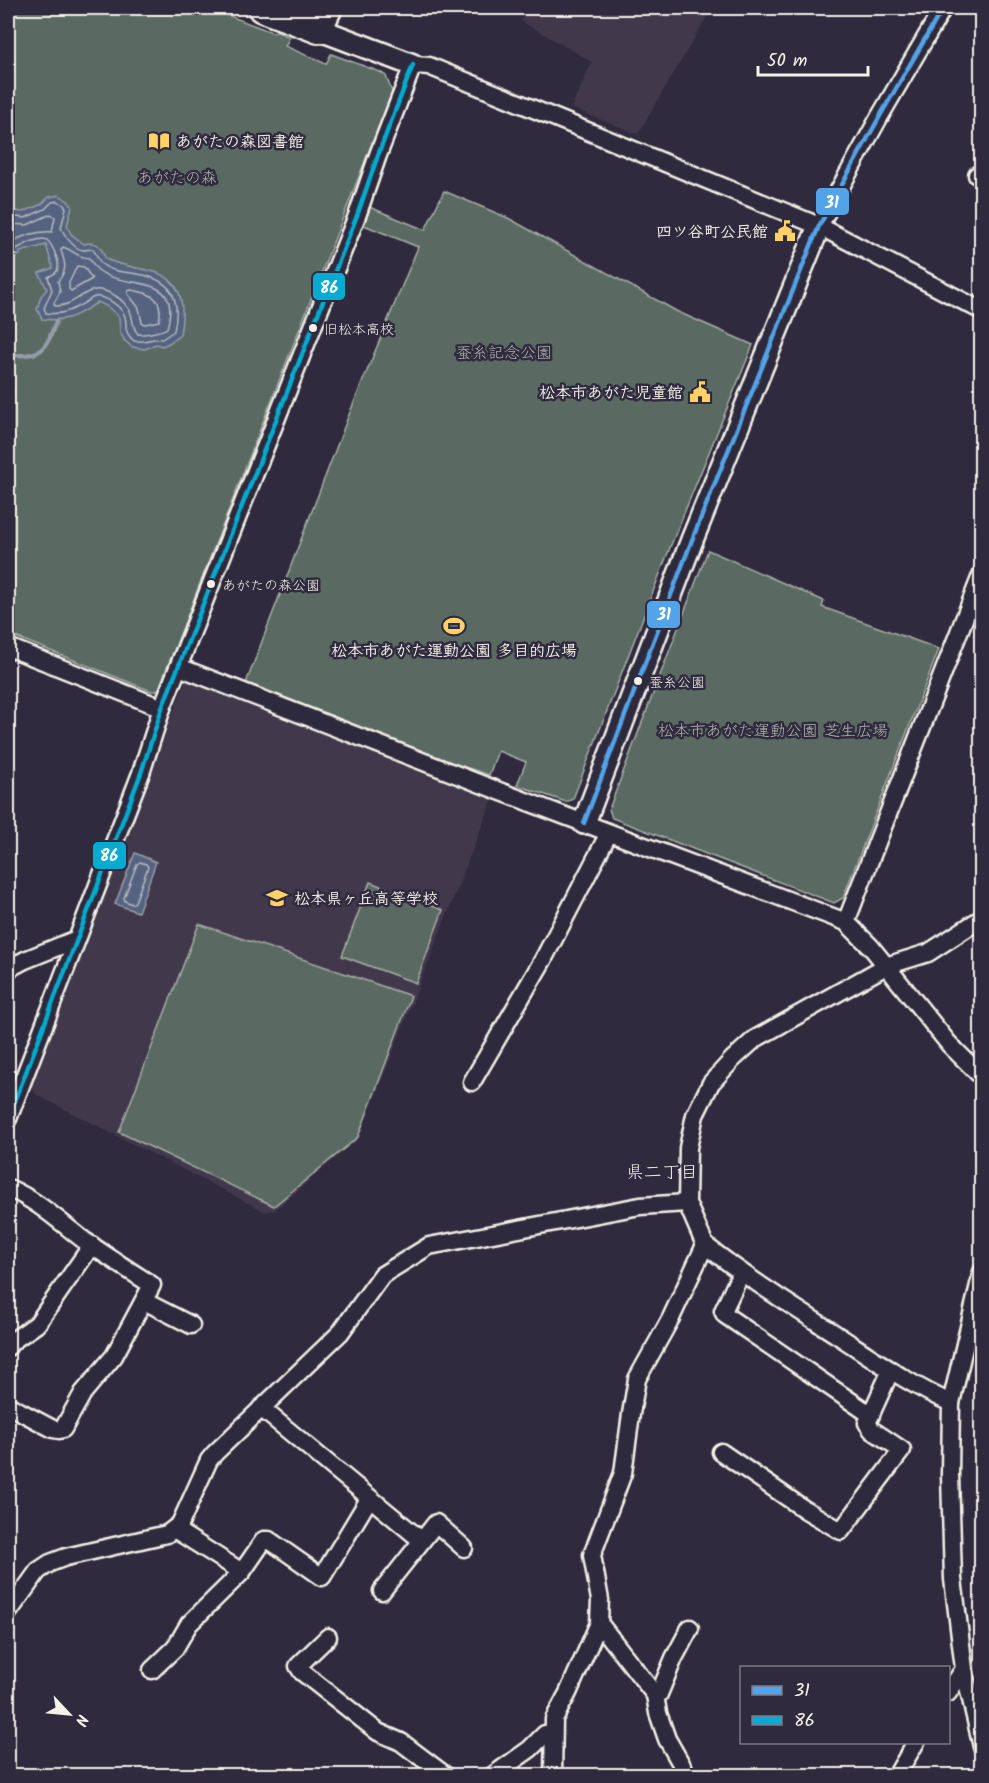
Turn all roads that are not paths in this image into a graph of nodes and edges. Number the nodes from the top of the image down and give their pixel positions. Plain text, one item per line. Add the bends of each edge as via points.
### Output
1 (262, 8) edge
2 (943, 8) edge
3 (323, 18) edge
4 (413, 65) junction
5 (819, 226) junction
6 (981, 311) edge
7 (981, 573) edge
8 (8, 647) edge
9 (179, 668) junction
10 (162, 708) junction
11 (584, 823) junction
12 (609, 833) junction
13 (981, 918) edge
14 (846, 922) junction
15 (77, 939) junction
16 (886, 966) junction
17 (8, 969) edge
18 (981, 1077) edge
19 (472, 1082) dead end
20 (8, 1119) edge
21 (8, 1188) edge
22 (687, 1203) junction
23 (92, 1245) junction
24 (705, 1245) junction
25 (981, 1272) edge
26 (741, 1273) junction
27 (144, 1301) junction
28 (191, 1326) dead end
29 (8, 1347) edge
30 (891, 1370) junction
31 (951, 1403) junction
32 (8, 1405) edge
33 (261, 1408) junction
34 (871, 1415) junction
35 (722, 1452) dead end
36 (369, 1499) junction
37 (174, 1530) junction
38 (421, 1540) junction
39 (464, 1548) dead end
40 (242, 1572) junction
41 (382, 1591) dead end
42 (8, 1613) edge
43 (599, 1623) junction
44 (690, 1628) dead end
45 (328, 1637) dead end
46 (964, 1669) junction
47 (152, 1670) dead end
48 (950, 1690) edge
49 (655, 1695) junction
50 (553, 1733) junction
51 (915, 1744) edge
52 (981, 1747) edge
53 (446, 1776) edge
54 (492, 1776) edge
55 (553, 1776) edge
56 (688, 1776) edge
57 (896, 1776) edge

1 - 3 main road
2 - 5 street
3 - 4 street
4 - 5 street via 429,66
4 - 9 street
5 - 6 street
5 - 11 street via 692,540
7 - 14 street
8 - 10 street
9 - 10 street
9 - 11 street
10 - 15 street
11 - 12 street
12 - 14 street
12 - 19 street via 543,960
13 - 16 street via 928,953
14 - 16 street
15 - 17 street
15 - 20 street
16 - 18 street
16 - 22 street via 755,1039 711,1083 695,1115 688,1148
21 - 23 street via 45,1209
22 - 24 street
22 - 33 street via 640,1206 429,1246 382,1275 340,1333
23 - 27 street via 152,1285
23 - 29 street via 37,1324
24 - 26 street
24 - 43 street via 637,1378 623,1473 592,1555 600,1600
25 - 31 street
26 - 30 street
26 - 34 street via 723,1311 725,1315
27 - 28 street
27 - 32 street via 114,1356 83,1393 63,1428 53,1429
30 - 31 street
30 - 34 street
31 - 46 street via 953,1579
33 - 36 street
33 - 37 street via 209,1460
34 - 35 street via 867,1423 872,1430 902,1450 841,1531
36 - 38 street
36 - 40 street via 322,1577 269,1540 264,1540
37 - 40 street
37 - 42 street via 50,1563 38,1571
38 - 39 street via 436,1523
38 - 41 street
40 - 47 street via 189,1624 175,1648
43 - 49 street
43 - 50 street via 554,1719
44 - 49 street via 659,1694
45 - 53 street via 298,1666 302,1672 378,1732 401,1742
46 - 48 street
46 - 52 street
49 - 56 street via 667,1739
50 - 54 street via 545,1734
50 - 55 street
51 - 57 street

